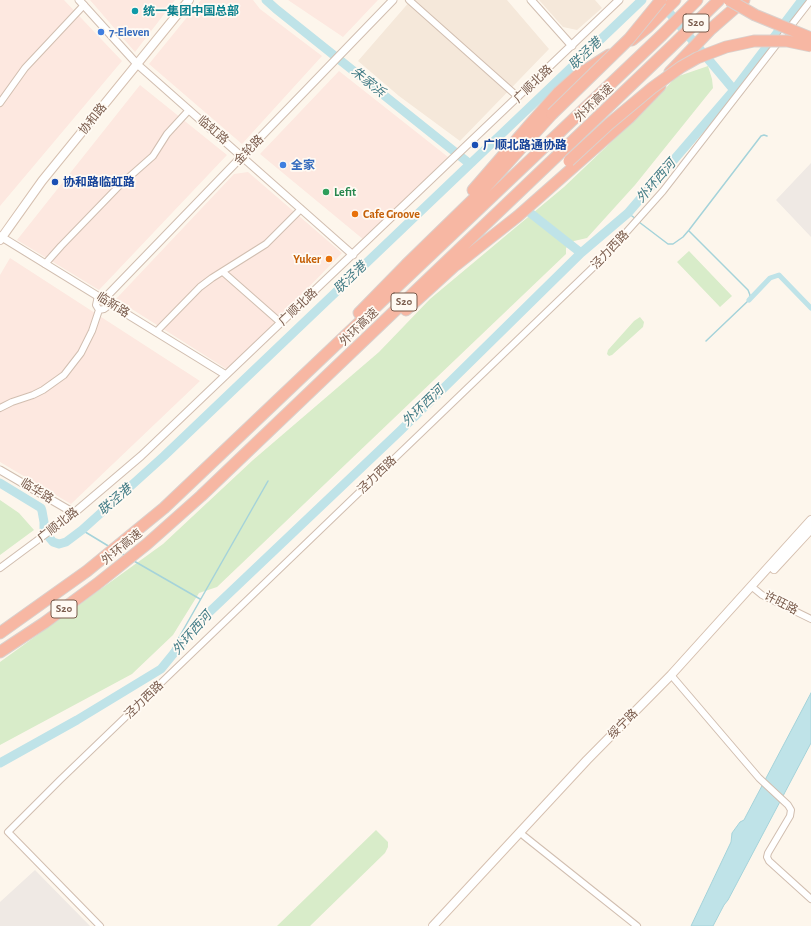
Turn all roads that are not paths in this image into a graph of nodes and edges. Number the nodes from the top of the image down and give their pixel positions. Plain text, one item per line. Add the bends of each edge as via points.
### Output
1 (189, 0) edge
2 (393, 0) edge
3 (409, 0) edge
4 (531, 0) edge
5 (619, 0) edge
6 (661, 0) edge
7 (697, 0) edge
8 (719, 0) edge
9 (729, 0) edge
10 (744, 0) edge
11 (811, 0) edge
12 (674, 1) edge
13 (81, 3) edge
14 (811, 38) edge
15 (572, 46) junction
16 (811, 46) edge
17 (137, 64) junction
18 (518, 97) junction
19 (0, 103) edge
20 (189, 110) junction
21 (242, 157) junction
22 (301, 209) junction
23 (1, 238) edge
24 (431, 241) junction
25 (353, 254) junction
26 (45, 264) junction
27 (456, 264) junction
28 (223, 272) junction
29 (101, 298) junction
30 (110, 304) junction
31 (99, 310) junction
32 (281, 323) junction
33 (156, 332) junction
34 (226, 375) junction
35 (0, 408) edge
36 (270, 408) junction
37 (280, 420) junction
38 (0, 470) edge
39 (74, 513) junction
40 (811, 520) edge
41 (811, 529) edge
42 (0, 568) edge
43 (753, 588) junction
44 (811, 619) edge
45 (0, 633) edge
46 (0, 652) edge
47 (673, 677) junction
48 (524, 836) junction
49 (811, 899) edge
50 (100, 926) edge
51 (433, 926) edge
52 (440, 926) edge
53 (637, 926) edge

1 - 17 main road, 协和路
2 - 21 street, 金轮路
3 - 18 street
4 - 15 street
5 - 15 street, 广顺北路
6 - 24 highway, bridge via 629,39 552,114 484,189
7 - 36 highway, 外环高速 / S20
8 - 37 highway, 外环高速 / S20
9 - 14 highway, bridge via 755,15
10 - 27 highway via 688,52 629,118 518,216
11 - 50 street, 泾力西路 via 663,191 606,255 8,832
12 - 24 highway via 632,40 584,70 559,92
13 - 17 street, 临虹路
13 - 19 street via 25,68
15 - 18 street, 广顺北路
16 - 27 highway, bridge via 787,41 754,41 726,47 681,67 609,124
17 - 20 street, 临虹路
17 - 23 main road, 协和路 via 32,194
18 - 25 street, 广顺北路
20 - 21 street, 临虹路
20 - 26 street via 166,134 152,156 115,189
21 - 22 street, 临虹路
21 - 29 street, 金轮路
22 - 25 street, 临虹路
22 - 28 street via 266,244
23 - 26 street, 临新路
24 - 36 highway
25 - 32 street, 广顺北路
26 - 29 street, 临新路
27 - 37 highway
28 - 32 street
28 - 33 street via 200,287
29 - 30 street, 临新路
29 - 31 street via 96,305
30 - 31 street
30 - 33 street, 临新路
31 - 35 street via 81,353 64,375 44,390
32 - 34 street, 广顺北路
33 - 34 street, 临新路
34 - 39 street, 广顺北路 via 141,456
36 - 45 highway, 外环高速 / S20 via 115,550
37 - 46 highway, 外环高速 / S20 via 201,496 129,558 66,607
38 - 39 street, 临华路
39 - 42 street, 广顺北路
40 - 43 main road, 绥宁路
41 - 43 main road, 绥宁路
43 - 44 street, 许旺路
43 - 47 main road, 绥宁路
47 - 48 main road, 绥宁路
47 - 49 street via 761,780 791,810 767,857
47 - 51 main road, 绥宁路 via 588,760
48 - 52 main road, 绥宁路
48 - 53 street

